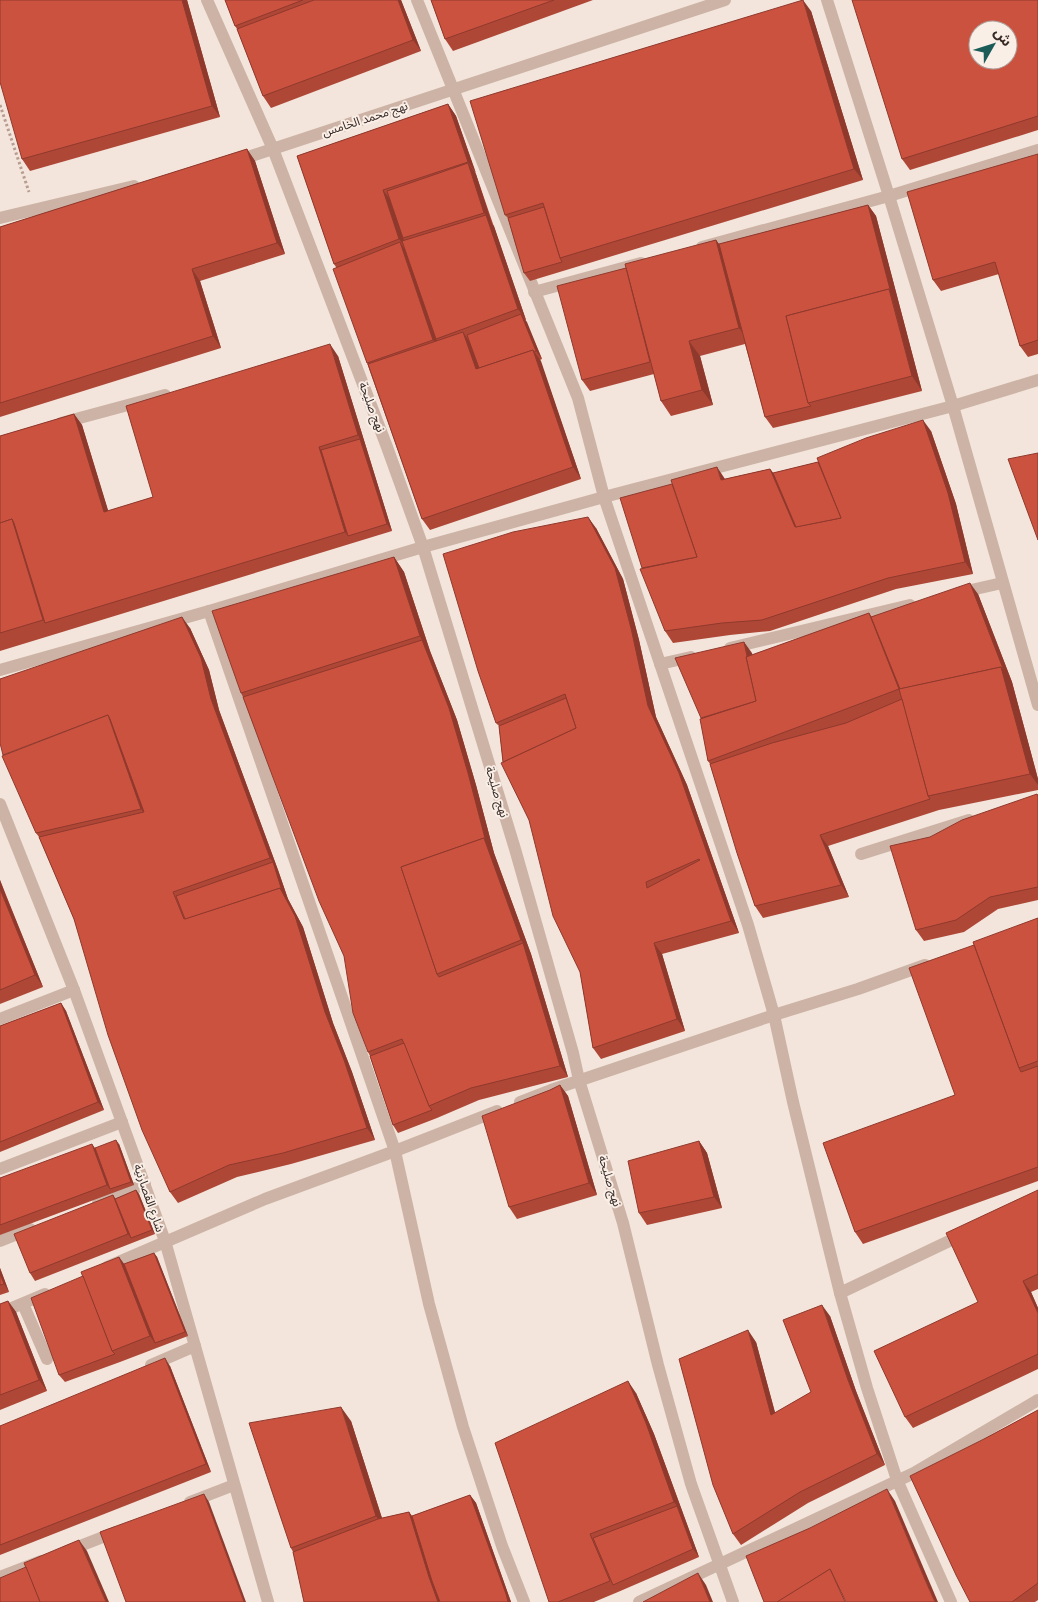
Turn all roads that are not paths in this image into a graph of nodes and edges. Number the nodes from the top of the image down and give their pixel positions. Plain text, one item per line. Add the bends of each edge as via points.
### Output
1 (207, 0) edge
2 (417, 0) edge
3 (725, 0) edge
4 (827, 0) edge
5 (453, 91) junction
6 (273, 149) junction
7 (1038, 150) edge
8 (221, 165) edge
9 (146, 183) edge
10 (890, 196) junction
11 (0, 218) edge
12 (688, 250) edge
13 (649, 261) edge
14 (534, 292) junction
15 (1038, 380) edge
16 (179, 391) edge
17 (953, 406) junction
18 (47, 426) edge
19 (604, 497) junction
20 (423, 547) junction
21 (1002, 583) junction
22 (945, 596) edge
23 (926, 601) edge
24 (209, 611) junction
25 (717, 650) edge
26 (698, 655) edge
27 (660, 664) junction
28 (0, 670) edge
29 (1038, 706) edge
30 (0, 804) edge
31 (982, 816) edge
32 (861, 854) dead end
33 (939, 960) edge
34 (74, 990) junction
35 (774, 1015) junction
36 (0, 1019) edge
37 (579, 1080) junction
38 (122, 1122) junction
39 (395, 1151) junction
40 (0, 1169) edge
41 (146, 1184) junction
42 (82, 1209) edge
43 (46, 1223) edge
44 (975, 1229) edge
45 (0, 1241) edge
46 (164, 1241) junction
47 (94, 1272) edge
48 (58, 1288) edge
49 (840, 1293) junction
50 (23, 1304) junction
51 (0, 1313) edge
52 (195, 1346) junction
53 (47, 1359) edge
54 (143, 1369) edge
55 (1038, 1400) edge
56 (897, 1480) junction
57 (234, 1485) junction
58 (180, 1506) edge
59 (126, 1528) edge
60 (720, 1565) junction
61 (0, 1577) edge
62 (268, 1602) edge
63 (524, 1602) edge
64 (639, 1602) edge
65 (733, 1602) edge
66 (950, 1602) edge

1 - 6 street, نهج صليحة
2 - 5 street
3 - 5 street, نهج محمد الخامس
4 - 10 street
5 - 6 street, نهج محمد الخامس
5 - 14 street
6 - 8 street, نهج محمد الخامس
6 - 20 street, نهج صليحة via 344,347
7 - 10 street
9 - 11 street
10 - 12 street
10 - 17 street
13 - 14 street
14 - 19 street via 578,398
15 - 17 street
16 - 18 street
17 - 19 street
17 - 21 street
19 - 20 street
19 - 27 street
20 - 24 street
20 - 37 street, نهج صليحة via 518,859
21 - 22 street
21 - 29 street
23 - 25 street
24 - 28 street
24 - 39 street
26 - 27 street
27 - 35 street via 748,924
30 - 34 street, شارع القصارنية
31 - 32 street
33 - 35 street
34 - 36 street
34 - 38 street, شارع القصارنية
35 - 37 street
35 - 49 street
37 - 39 street
37 - 60 street, نهج صليحة via 623,1223 692,1484
38 - 40 street
38 - 41 street, شارع القصارنية
39 - 46 street
39 - 63 street via 429,1304 463,1427
41 - 42 street
41 - 46 street, شارع القصارنية
43 - 45 street
44 - 49 street
46 - 47 street
46 - 52 street, شارع القصارنية
48 - 50 street
49 - 56 street
50 - 51 street
50 - 53 street
52 - 54 street
52 - 57 street, شارع القصارنية
55 - 56 street
56 - 60 street
56 - 66 street
57 - 58 street
57 - 62 street, شارع القصارنية
59 - 61 street
60 - 64 street
60 - 65 street, نهج صليحة

